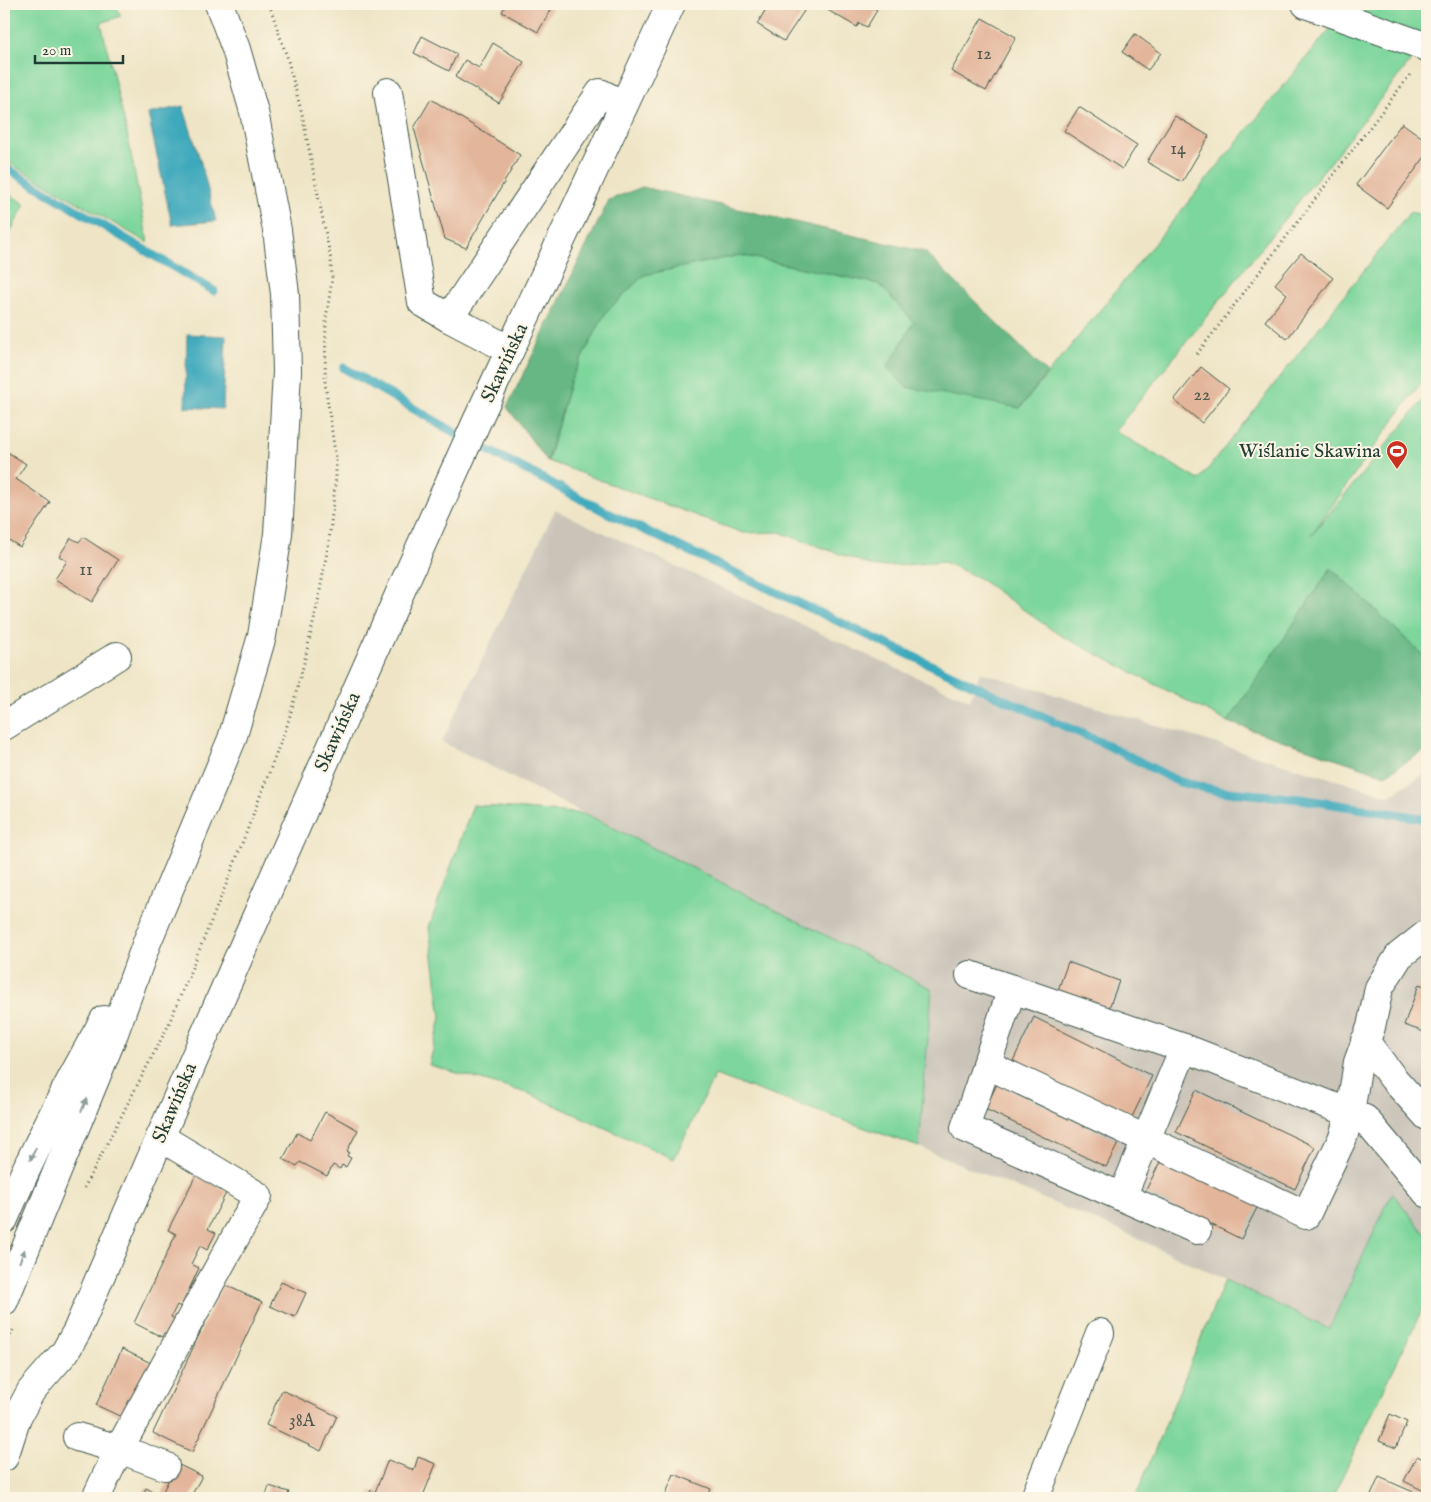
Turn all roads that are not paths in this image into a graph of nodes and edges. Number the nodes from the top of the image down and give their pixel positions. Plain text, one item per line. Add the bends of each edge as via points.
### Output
1 (219, 4) edge
2 (671, 4) edge
3 (1306, 4) edge
4 (1421, 58) edge
5 (388, 92) dead end
6 (624, 105) junction
7 (449, 318) junction
8 (510, 350) junction
9 (116, 656) dead end
10 (4, 726) edge
11 (1427, 934) edge
12 (148, 942) junction
13 (970, 975) dead end
14 (1012, 988) junction
15 (1365, 1041) junction
16 (1184, 1048) junction
17 (986, 1064) junction
18 (1350, 1113) junction
19 (1427, 1116) edge
20 (160, 1137) junction
21 (1147, 1139) junction
22 (1427, 1193) edge
23 (1122, 1198) junction
24 (4, 1219) edge
25 (1197, 1230) dead end
26 (10, 1312) edge
27 (1100, 1333) dead end
28 (76, 1437) dead end
29 (119, 1450) junction
30 (4, 1457) edge
31 (165, 1466) dead end
32 (96, 1498) edge
33 (1035, 1498) edge

1 - 12 street via 254,112 277,230 285,294 287,372 278,534 262,636 232,739
2 - 6 street, Skawińska
3 - 4 street
5 - 7 street via 422,302
6 - 7 street via 600,93
6 - 8 street, Skawińska
7 - 8 street
8 - 20 street, Skawińska via 339,728
9 - 10 street
11 - 15 street via 1400,956 1379,988
12 -> 24 street via 70,1079
26 -> 12 street
13 - 14 street
14 - 16 street
14 - 17 street
15 - 18 street via 1358,1062
15 - 19 street
16 - 18 street
16 - 21 street
17 - 21 street
17 - 23 street via 964,1128
18 - 21 street via 1343,1137 1306,1215
18 - 22 street via 1364,1119
20 - 29 street via 258,1196
20 - 30 street, Skawińska via 77,1331 65,1352 31,1391 17,1417
21 - 23 street
23 - 25 street
27 - 33 street
28 - 29 street
29 - 31 street
29 - 32 street

